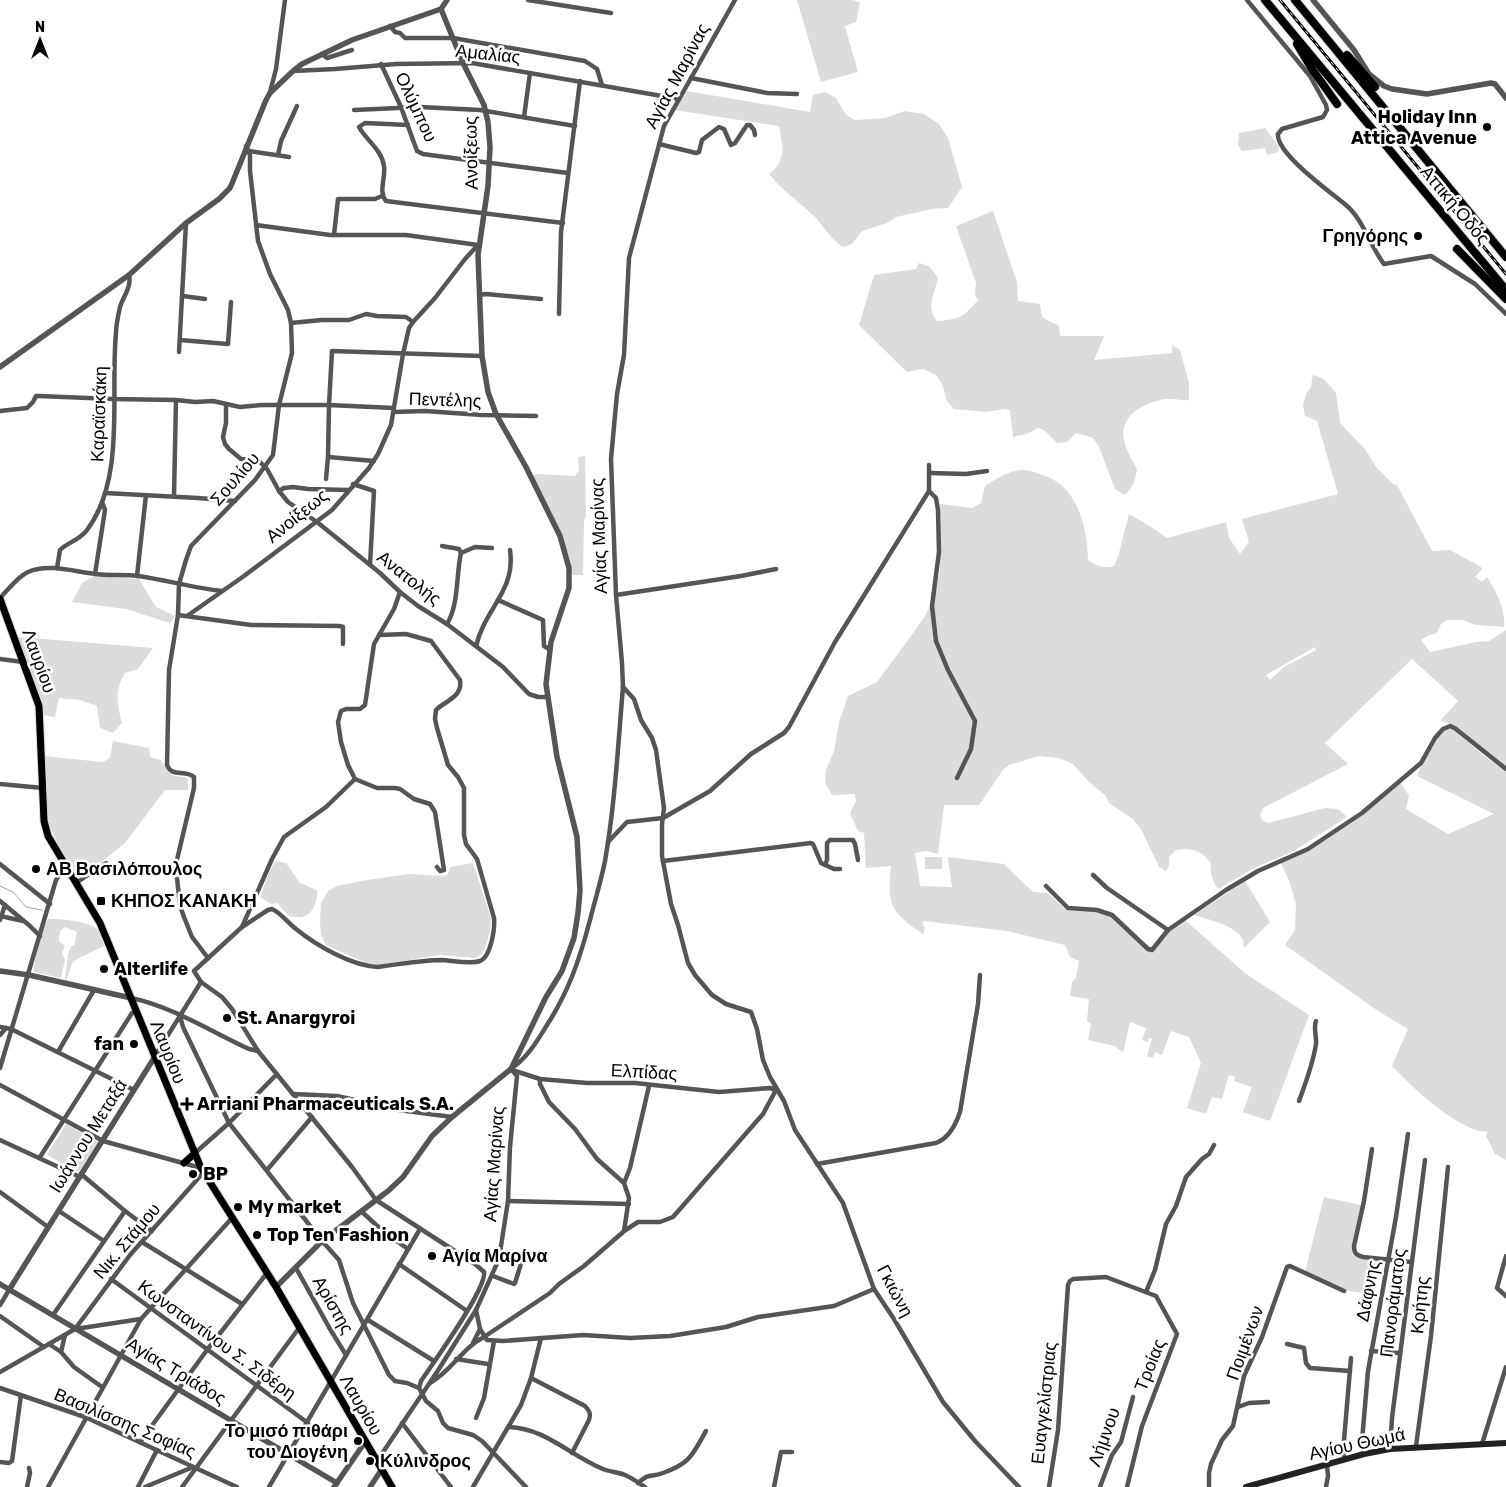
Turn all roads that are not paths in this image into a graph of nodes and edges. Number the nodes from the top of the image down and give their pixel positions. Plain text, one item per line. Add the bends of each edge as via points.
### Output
1 (285, 0) edge
2 (446, 0) edge
3 (528, 0) edge
4 (735, 0) edge
5 (1247, 0) edge
6 (1265, 0) edge
7 (1295, 0) edge
8 (1300, 0) edge
9 (1313, 0) edge
10 (441, 9) junction
11 (611, 13) dead end
12 (1284, 23) junction
13 (390, 26) junction
14 (453, 38) junction
15 (352, 50) dead end
16 (322, 54) junction
17 (463, 62) junction
18 (381, 64) junction
19 (293, 71) junction
20 (530, 73) junction
21 (692, 78) junction
22 (580, 81) junction
23 (602, 85) junction
24 (1375, 87) dead end
25 (270, 93) junction
26 (797, 94) dead end
27 (1506, 98) edge
28 (679, 99) junction
29 (1337, 104) dead end
30 (297, 106) dead end
31 (401, 107) junction
32 (354, 110) dead end
33 (486, 111) junction
34 (524, 117) junction
35 (408, 125) junction
36 (575, 126) junction
37 (755, 136) dead end
38 (659, 144) junction
39 (248, 149) junction
40 (278, 155) junction
41 (289, 157) dead end
42 (489, 162) junction
43 (568, 173) junction
44 (382, 196) junction
45 (484, 213) junction
46 (563, 222) junction
47 (186, 223) junction
48 (256, 225) junction
49 (334, 235) junction
50 (478, 245) junction
51 (1457, 248) dead end
52 (1506, 257) edge
53 (129, 275) junction
54 (1506, 290) edge
55 (479, 295) junction
56 (183, 296) junction
57 (205, 299) dead end
58 (540, 299) dead end
59 (1506, 299) edge
60 (231, 302) dead end
61 (559, 314) dead end
62 (1506, 314) edge
63 (413, 322) junction
64 (291, 323) junction
65 (180, 340) junction
66 (179, 352) dead end
67 (403, 354) junction
68 (482, 356) junction
69 (0, 367) edge
70 (113, 399) junction
71 (176, 400) junction
72 (226, 404) junction
73 (279, 405) junction
74 (329, 405) junction
75 (0, 410) edge
76 (394, 410) junction
77 (496, 414) junction
78 (536, 416) dead end
79 (328, 457) junction
80 (374, 461) junction
81 (929, 465) dead end
82 (265, 467) junction
83 (987, 471) dead end
84 (930, 473) junction
85 (326, 479) dead end
86 (353, 484) junction
87 (348, 490) junction
88 (278, 491) junction
89 (929, 491) junction
90 (105, 493) junction
91 (146, 495) junction
92 (174, 496) junction
93 (102, 500) junction
94 (235, 501) junction
95 (317, 522) junction
96 (442, 546) dead end
97 (492, 548) dead end
98 (510, 550) dead end
99 (461, 553) junction
100 (370, 565) junction
101 (57, 568) junction
102 (776, 569) dead end
103 (95, 574) junction
104 (137, 576) junction
105 (179, 584) junction
106 (222, 591) junction
107 (400, 592) junction
108 (616, 595) junction
109 (0, 599) edge
110 (498, 600) junction
111 (178, 615) junction
112 (187, 616) junction
113 (447, 624) junction
114 (379, 635) junction
115 (343, 644) dead end
116 (476, 646) junction
117 (549, 649) junction
118 (0, 659) edge
119 (24, 662) junction
120 (622, 687) junction
121 (547, 697) junction
122 (1506, 769) edge
123 (957, 778) dead end
124 (355, 779) junction
125 (0, 784) edge
126 (43, 788) junction
127 (663, 818) junction
128 (608, 842) junction
129 (858, 860) dead end
130 (663, 861) junction
131 (106, 863) dead end
132 (0, 864) edge
133 (825, 865) junction
134 (437, 867) dead end
135 (68, 869) junction
136 (840, 869) dead end
137 (1093, 875) dead end
138 (76, 882) junction
139 (1046, 886) dead end
140 (0, 901) edge
141 (50, 904) junction
142 (5, 905) junction
143 (0, 917) edge
144 (25, 921) junction
145 (242, 927) junction
146 (1168, 930) junction
147 (40, 936) junction
148 (208, 958) junction
149 (0, 971) edge
150 (29, 975) junction
151 (980, 975) dead end
152 (201, 982) junction
153 (94, 990) junction
154 (131, 998) junction
155 (136, 1011) junction
156 (180, 1016) junction
157 (1316, 1021) dead end
158 (0, 1027) edge
159 (9, 1028) junction
160 (0, 1035) edge
161 (258, 1051) junction
162 (58, 1052) junction
163 (154, 1058) junction
164 (0, 1068) edge
165 (511, 1069) junction
166 (95, 1071) junction
167 (277, 1074) junction
168 (540, 1078) junction
169 (0, 1085) edge
170 (649, 1086) junction
171 (134, 1090) junction
172 (776, 1090) junction
173 (293, 1094) junction
174 (1299, 1101) dead end
175 (312, 1117) junction
176 (452, 1117) junction
177 (64, 1120) junction
178 (230, 1123) junction
179 (1408, 1134) dead end
180 (0, 1140) edge
181 (103, 1141) junction
182 (1214, 1145) dead end
183 (1372, 1149) dead end
184 (194, 1154) junction
185 (40, 1157) junction
186 (1425, 1160) dead end
187 (184, 1163) junction
188 (818, 1164) junction
189 (1448, 1167) dead end
190 (202, 1170) junction
191 (267, 1170) junction
192 (81, 1176) junction
193 (624, 1183) junction
194 (0, 1192) edge
195 (376, 1200) junction
196 (508, 1201) junction
197 (629, 1204) junction
198 (59, 1211) junction
199 (125, 1211) junction
200 (361, 1211) junction
201 (232, 1218) junction
202 (48, 1228) junction
203 (420, 1229) junction
204 (152, 1231) junction
205 (624, 1231) junction
206 (104, 1241) junction
207 (322, 1241) junction
208 (142, 1242) junction
209 (408, 1249) junction
210 (525, 1251) dead end
211 (1506, 1256) edge
212 (1388, 1260) junction
213 (1412, 1262) junction
214 (399, 1264) junction
215 (296, 1268) junction
216 (186, 1270) junction
217 (267, 1273) junction
218 (493, 1276) junction
219 (111, 1279) junction
220 (0, 1284) edge
221 (276, 1287) junction
222 (874, 1289) junction
223 (9, 1290) junction
224 (1344, 1291) dead end
225 (1146, 1292) junction
226 (1506, 1296) edge
227 (242, 1304) junction
228 (0, 1305) edge
229 (151, 1309) junction
230 (476, 1310) junction
231 (467, 1311) junction
232 (53, 1315) junction
233 (0, 1316) edge
234 (141, 1319) junction
235 (368, 1320) junction
236 (1065, 1322) joint
237 (364, 1326) junction
238 (299, 1328) junction
239 (75, 1329) junction
240 (480, 1329) junction
241 (65, 1335) junction
242 (484, 1337) junction
243 (541, 1338) junction
244 (494, 1341) junction
245 (473, 1343) junction
246 (1287, 1344) dead end
247 (47, 1345) junction
248 (208, 1350) junction
249 (1371, 1351) junction
250 (61, 1352) junction
251 (1400, 1354) junction
252 (120, 1355) junction
253 (346, 1355) junction
254 (1351, 1358) dead end
255 (456, 1359) junction
256 (434, 1361) junction
257 (488, 1364) junction
258 (1506, 1367) edge
259 (1350, 1371) junction
260 (0, 1372) edge
261 (531, 1378) junction
262 (331, 1382) junction
263 (430, 1383) junction
264 (256, 1386) junction
265 (102, 1387) junction
266 (0, 1388) edge
267 (419, 1388) junction
268 (179, 1390) junction
269 (422, 1393) junction
270 (21, 1395) junction
271 (1133, 1397) dead end
272 (1268, 1402) dead end
273 (1238, 1407) junction
274 (85, 1417) junction
275 (476, 1418) dead end
276 (230, 1420) junction
277 (308, 1423) junction
278 (402, 1423) junction
279 (509, 1427) junction
280 (706, 1431) dead end
281 (140, 1442) junction
282 (366, 1442) junction
283 (1506, 1443) edge
284 (1482, 1444) junction
285 (1416, 1446) junction
286 (1390, 1449) junction
287 (157, 1450) junction
288 (792, 1452) dead end
289 (572, 1453) junction
290 (493, 1454) junction
291 (1364, 1454) junction
292 (288, 1455) junction
293 (1345, 1459) junction
294 (376, 1461) junction
295 (0, 1462) edge
296 (1326, 1465) junction
297 (29, 1468) dead end
298 (194, 1468) junction
299 (382, 1469) junction
300 (638, 1483) junction
301 (336, 1485) edge
302 (26, 1487) edge
303 (48, 1487) edge
304 (138, 1487) edge
305 (145, 1487) edge
306 (182, 1487) edge
307 (238, 1487) edge
308 (270, 1487) edge
309 (370, 1487) edge
310 (392, 1487) edge
311 (451, 1487) edge
312 (473, 1487) edge
313 (526, 1487) edge
314 (646, 1487) edge
315 (774, 1487) edge
316 (1019, 1487) edge
317 (1049, 1487) edge
318 (1100, 1487) edge
319 (1127, 1487) edge
320 (1209, 1487) edge
321 (1246, 1487) edge
322 (1326, 1487) edge

1 - 25 street
2 - 10 street
3 - 11 street
4 - 21 street, Αγίας Μαρίνας
5 - 62 street via 1310,76 1326,105 1323,116 1282,129 1278,134 1280,144 1302,169 1356,214 1384,264 1432,256 1476,284
6 - 12 highway, Αττική Οδός
7 - 52 highway, Αττική Οδός
8 - 24 highway
9 - 27 street via 1354,50 1369,74 1384,86 1427,94 1491,83
10 - 13 street
10 - 14 street, Ανοίξεως
12 - 29 highway
12 - 54 highway, Αττική Οδός
13 - 14 street via 405,38
13 - 16 street
14 - 17 street, Ανοίξεως
14 - 23 street via 585,62 597,69
15 - 16 street via 327,58
16 - 19 street
17 - 18 street, Αμαλίας
17 - 20 street, Αμαλίας
17 - 33 street, Ανοίξεως
18 - 19 street, Αμαλίας
18 - 31 street, Ολύμπου
19 - 25 street
20 - 22 street, Αμαλίας
20 - 34 street
21 - 26 street via 768,93
21 - 28 street, Αγίας Μαρίνας
22 - 23 street, Αμαλίας
22 - 36 street
23 - 28 street, Αμαλίας
25 - 39 street
28 - 38 street, Αγίας Μαρίνας via 664,126
30 - 40 street
31 - 32 street
31 - 33 street
31 - 35 street, Ολύμπου
33 - 34 street
33 - 42 street, Ανοίξεως
34 - 36 street
35 - 42 street, Ολύμπου via 418,151 423,154
35 - 44 street via 372,122 359,126 375,146 384,165
36 - 43 street
37 - 38 street via 754,130 747,125 731,145 724,129 719,127 702,140 698,153
38 - 108 street, Αγίας Μαρίνας via 634,234 628,270 625,346 611,459
39 - 40 street
39 - 47 street via 230,188
39 - 48 street, Σουλίου
40 - 41 street
42 - 43 street
42 - 45 street, Ανοίξεως
43 - 46 street
44 - 45 street via 386,201
44 - 49 street via 375,199 338,199
45 - 46 street
45 - 50 street, Ανοίξεως
46 - 61 street
47 - 53 street
47 - 56 street
48 - 49 street
48 - 64 street, Σουλίου via 264,260
49 - 50 street via 401,235
50 - 55 street, Ανοίξεως
50 - 63 street, Ανοίξεως
51 - 59 highway
53 - 69 street
53 - 70 street, Καραϊσκάκη via 117,324
55 - 58 street
55 - 68 street, Ανοίξεως
56 - 57 street
56 - 65 street
60 - 65 street via 228,344
63 - 64 street via 406,317 366,314 349,320
63 - 67 street, Ανοίξεως
64 - 73 street, Σουλίου via 292,353
65 - 66 street
67 - 68 street
67 - 74 street via 332,351
67 - 76 street, Ανοίξεως
68 - 77 street, Ανοίξεως via 488,392
70 - 71 street, Πεντέλης
70 - 75 street, Πεντέλης via 36,396 27,408
70 - 90 street, Καραϊσκάκη via 115,426
71 - 72 street, Πεντέλης
71 - 92 street
72 - 73 street, Πεντέλης via 240,407
72 - 82 street via 223,433 226,446 241,459 257,460
73 - 74 street, Πεντέλης
73 - 82 street, Σουλίου via 274,451
74 - 76 street, Πεντέλης
74 - 79 street
76 - 77 street, Πεντέλης
76 - 80 street, Ανοίξεως via 388,433
77 - 78 street, Πεντέλης
77 - 117 street, Ανοίξεως via 538,490 568,560 569,588
79 - 80 street
79 - 85 street
80 - 86 street, Ανοίξεως
81 - 84 street
82 - 88 street, Ανατολής
82 - 94 street, Σουλίου
83 - 84 street
84 - 89 street
86 - 87 street, Ανοίξεως
86 - 100 street via 374,492
87 - 88 street via 293,486
87 - 95 street, Ανοίξεως
88 - 95 street, Ανατολής
89 - 123 street via 936,498 938,510 939,552 932,606 936,641 975,721 971,749
89 - 127 street via 835,642 784,733 751,754 710,791
90 - 91 street
90 - 93 street, Καραϊσκάκη
91 - 92 street
91 - 104 street
92 - 94 street
93 - 101 street, Καραϊσκάκη via 84,534 60,550
93 - 103 street via 105,510
94 - 105 street, Σουλίου via 191,546
95 - 100 street, Ανατολής
95 - 106 street, Ανοίξεως
96 - 99 street via 459,548
97 - 99 street via 475,547
98 - 110 street via 510,576
99 - 113 street
100 - 107 street, Ανατολής
101 - 103 street
101 - 109 street via 26,573
102 - 108 street
103 - 104 street
104 - 105 street
105 - 106 street
105 - 111 street, Σουλίου
106 - 112 street, Ανοίξεως
107 - 113 street, Ανατολής
107 - 114 street
108 - 120 street, Αγίας Μαρίνας
109 - 119 main road, Λαυρίου
110 - 116 street via 484,621
110 - 117 street via 543,620 544,646
111 - 112 street
111 - 148 street, Σουλίου via 169,670 167,765 173,773 187,773 195,780 176,864 177,878 184,917 192,937
112 - 115 street via 251,625 340,626 344,630
113 - 116 street, Ανατολής
114 - 124 street via 373,649 365,705 360,709 342,710 339,714 341,742
114 - 145 street via 406,634 431,641 460,680 455,697 436,710 435,719 448,765 464,788 466,844 477,859 494,918 495,926 486,955 480,961 472,962 440,960 369,967 317,943 272,909
116 - 121 street, Ανατολής via 529,694
117 - 121 street, Ανοίξεως
118 - 119 street
119 - 126 main road, Λαυρίου via 39,706
120 - 127 street, Γκιώνη via 634,699 656,750 664,801
120 - 128 street, Αγίας Μαρίνας
121 - 165 street, Ανοίξεως via 557,757 577,837 580,900 574,938 565,964
122 - 146 street via 1450,726 1435,738 1421,763 1362,813 1302,852 1243,879
124 - 134 street via 377,788 398,788 432,806 444,870
124 - 145 street via 318,814 284,838
125 - 126 street
126 - 135 main road, Λαυρίου via 46,830 52,846
127 - 128 street via 627,822
127 - 130 street, Γκιώνη
128 - 165 street, Αγίας Μαρίνας via 600,884 569,986 536,1042
129 - 133 street via 852,840 830,840
130 - 133 street via 812,843
130 - 172 street, Γκιώνη via 688,963 712,995 726,1004 751,1012 763,1060
131 - 138 street
132 - 141 street
133 - 136 street
135 - 138 main road, Λαυρίου
135 - 141 street via 58,877
137 - 146 street
138 - 154 main road, Λαυρίου via 100,923
139 - 146 street via 1068,908 1097,910 1112,915 1148,949 1152,950
140 - 142 street
141 - 147 street
142 - 143 street
142 - 144 street
143 - 144 street
144 - 147 street
145 - 148 street
147 - 150 street
148 - 152 street via 194,971
149 - 150 street
150 - 153 street
150 - 159 street
151 - 188 street via 960,1112 944,1140
152 - 156 street, Ιωάννου Μεταξά
152 - 161 street via 226,1002
153 - 154 street
153 - 162 street
154 - 155 main road, Λαυρίου
154 - 156 street
155 - 163 main road, Λαυρίου
155 - 166 street
156 - 161 street
156 - 163 street, Ιωάννου Μεταξά
156 - 178 street
157 - 174 street via 1313,1060
158 - 159 street
159 - 160 street
159 - 162 street
159 - 164 street
161 - 167 street
162 - 166 street
163 - 171 street, Ιωάννου Μεταξά
163 - 184 main road, Λαυρίου
165 - 168 street, Ελπίδας
165 - 176 street, Αγίας Μαρίνας
165 - 196 street, Αγίας Μαρίνας via 516,1076
166 - 171 street
166 - 177 street
167 - 173 street
167 - 178 street
168 - 170 street, Ελπίδας
168 - 193 street via 543,1091 555,1110 576,1129 597,1159
169 - 177 street
170 - 172 street, Ελπίδας via 719,1092
170 - 193 street
171 - 181 street, Ιωάννου Μεταξά
172 - 188 street, Γκιώνη via 780,1092 795,1130
172 - 205 street via 763,1114 673,1216 660,1222 638,1222
173 - 175 street
173 - 176 street via 337,1096 399,1110
175 - 191 street
175 - 195 street
176 - 195 street, Αγίας Μαρίνας via 432,1136 403,1177
177 - 181 street
177 - 185 street
178 - 184 street
178 - 191 street
179 - 212 street, Δάφνης
180 - 185 street
181 - 187 street
181 - 192 street, Ιωάννου Μεταξά
182 - 225 street via 1186,1177 1166,1224
183 - 212 street via 1354,1252 1363,1257
184 - 187 main road
184 - 190 main road, Λαυρίου
185 - 192 street
186 - 213 street, Πανοράματος
187 - 190 street
188 - 222 street, Γκιώνη via 843,1203
189 - 285 street, Κρήτης
190 - 201 main road, Λαυρίου
190 - 204 street, Νικ. Στάμου
191 - 207 street
192 - 198 street, Ιωάννου Μεταξά
192 - 199 street
193 - 197 street
194 - 202 street
195 - 200 street, Αγίας Μαρίνας
195 - 203 street
196 - 197 street
196 - 218 street, Αγίας Μαρίνας via 501,1251
197 - 205 street
198 - 202 street, Ιωάννου Μεταξά
198 - 206 street
199 - 204 street
199 - 206 street
200 - 207 street, Αγίας Μαρίνας
200 - 209 street
201 - 216 street
201 - 217 main road, Λαυρίου
202 - 223 street, Ιωάννου Μεταξά
203 - 209 street
203 - 231 street via 484,1272 483,1283
204 - 208 street, Νικ. Στάμου
205 - 242 street via 550,1293
206 - 232 street
207 - 215 street, Αγίας Μαρίνας
207 - 237 street via 339,1260
208 - 216 street
208 - 219 street, Νικ. Στάμου
209 - 214 street
210 - 218 street via 516,1283
211 - 226 street via 1497,1288
212 - 213 street
212 - 249 street, Δάφνης
213 - 251 street, Πανοράματος
214 - 231 street
214 - 235 street
215 - 221 street, Αγίας Μαρίνας
215 - 253 street, Αρίστης
216 - 227 street
216 - 229 street
217 - 221 main road, Λαυρίου
217 - 227 street
218 - 230 street, Αγίας Μαρίνας
219 - 229 street, Κωνσταντίνου Σ. Σιδέρη
219 - 239 street, Νικ. Στάμου
220 - 223 street, Αγίας Τριάδος
221 - 238 main road, Λαυρίου
222 - 243 street via 834,1306 758,1317 710,1330 655,1337 583,1335
222 - 316 street, Γκιώνη via 942,1402
223 - 228 street, Ιωάννου Μεταξά
223 - 232 street, Αγίας Τριάδος
224 - 273 street, Ποιμένων via 1290,1266 1286,1268 1262,1337 1244,1376
225 - 236 street, Τροίας via 1106,1277 1073,1279 1068,1286
225 - 319 street, Τροίας via 1156,1296 1177,1334 1142,1426
227 - 248 street
229 - 234 street
229 - 248 street, Κωνσταντίνου Σ. Σιδέρη
230 - 240 street
230 - 263 street, Αγίας Μαρίνας
231 - 256 street
232 - 239 street, Αγίας Τριάδος
233 - 247 street
234 - 239 street
234 - 252 street
235 - 237 street
235 - 256 street
236 - 317 street, Ευαγγελίστριας via 1060,1414
237 - 253 street
237 - 267 street via 391,1378
238 - 262 main road, Λαυρίου
238 - 264 street
239 - 241 street
239 - 252 street, Αγίας Τριάδος
240 - 242 street
240 - 245 street
241 - 247 street
241 - 250 street
242 - 244 street
242 - 245 street
243 - 244 street
243 - 261 street
244 - 257 street
245 - 255 street
246 - 259 street via 1304,1348 1310,1368
247 - 250 street
247 - 260 street
248 - 264 street, Κωνσταντίνου Σ. Σιδέρη
248 - 268 street
249 - 251 street
249 - 291 street, Δάφνης via 1362,1441
250 - 265 street via 74,1367
251 - 286 street, Πανοράματος
252 - 265 street
252 - 268 street, Αγίας Τριάδος
253 - 262 street
254 - 259 street
255 - 257 street
255 - 263 street
256 - 267 street
257 - 275 street via 484,1398
258 - 284 street
259 - 293 street
261 - 279 street
261 - 289 street via 590,1410 589,1420
262 - 277 street
262 - 282 main road, Λαυρίου
263 - 269 street, Αγίας Μαρίνας
264 - 276 street
264 - 277 street, Κωνσταντίνου Σ. Σιδέρη
265 - 274 street
266 - 270 street, Βασιλίσσης Σοφίας
267 - 269 street
268 - 276 street, Αγίας Τριάδος
268 - 281 street
269 - 278 street, Αγίας Μαρίνας
269 - 290 street via 448,1428 473,1435
270 - 274 street, Βασιλίσσης Σοφίας
270 - 295 street via 12,1460 10,1463
271 - 318 street, Λήμνου via 1121,1442 1112,1455
272 - 273 street
273 - 320 street, Ποιμένων via 1233,1426 1222,1440 1211,1464
274 - 281 street, Βασιλίσσης Σοφίας
274 - 303 street
276 - 292 street, Αγίας Τριάδος
276 - 298 street
277 - 292 street
278 - 294 street, Αγίας Μαρίνας
278 - 311 street
279 - 289 street via 547,1436
279 - 290 street
280 - 300 street via 685,1463 661,1474 647,1475
281 - 287 street, Βασιλίσσης Σοφίας
282 - 294 main road, Λαυρίου
282 - 301 street
283 - 284 main road, Αγίου Θωμά
284 - 285 main road, Αγίου Θωμά
285 - 286 main road, Αγίου Θωμά
286 - 291 main road, Αγίου Θωμά
287 - 298 street, Βασιλίσσης Σοφίας
287 - 304 street
288 - 315 street via 781,1452
289 - 300 street
290 - 312 street
290 - 313 street
291 - 293 main road, Αγίου Θωμά
292 - 301 street, Αγίας Τριάδος
292 - 308 street
293 - 296 main road, Αγίου Θωμά
294 - 299 main road, Λαυρίου
296 - 321 main road, Αγίου Θωμά
296 - 322 street
297 - 302 street
298 - 305 street
298 - 306 street
298 - 307 street, Βασιλίσσης Σοφίας
299 - 309 street
299 - 310 main road, Λαυρίου
300 - 314 street

